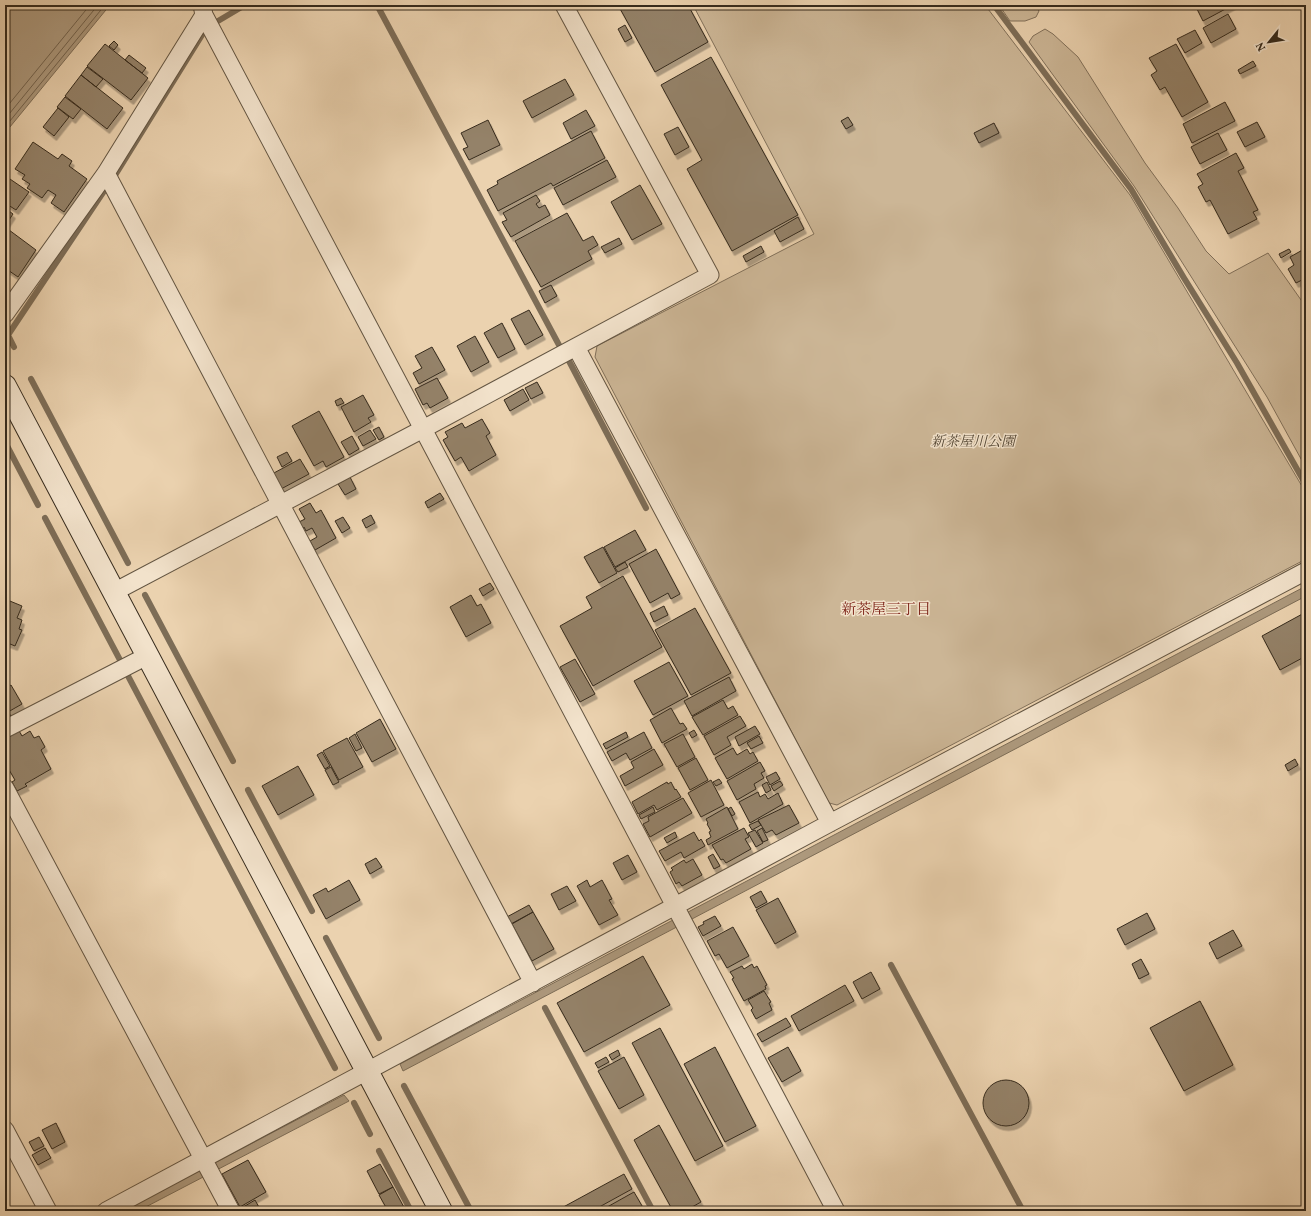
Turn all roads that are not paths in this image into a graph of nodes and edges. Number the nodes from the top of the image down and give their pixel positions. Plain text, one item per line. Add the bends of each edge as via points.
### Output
1 (564, 5) edge
2 (203, 10) edge
3 (106, 173) junction
4 (5, 314) edge
5 (576, 347) junction
6 (5, 386) edge
7 (423, 429) junction
8 (280, 504) junction
9 (1306, 571) edge
10 (114, 592) junction
11 (147, 656) junction
12 (5, 729) edge
13 (5, 788) edge
14 (830, 823) junction
15 (680, 915) junction
16 (533, 983) junction
17 (368, 1071) junction
18 (5, 1130) edge
19 (207, 1166) junction
20 (48, 1211) edge
21 (106, 1211) edge
22 (231, 1211) edge
23 (441, 1211) edge
24 (836, 1211) edge

1 - 5 street via 710,275
2 - 3 street
2 - 7 street
3 - 4 street
3 - 8 street
5 - 7 street
5 - 14 street
6 - 10 street
7 - 8 street
7 - 15 street
8 - 10 street
8 - 16 street
9 - 14 street
10 - 11 street
11 - 12 street
11 - 17 street
13 - 19 street
14 - 15 street
15 - 16 street
15 - 24 street
16 - 17 street
17 - 19 street
17 - 23 street
18 - 20 street
19 - 21 street
19 - 22 street

